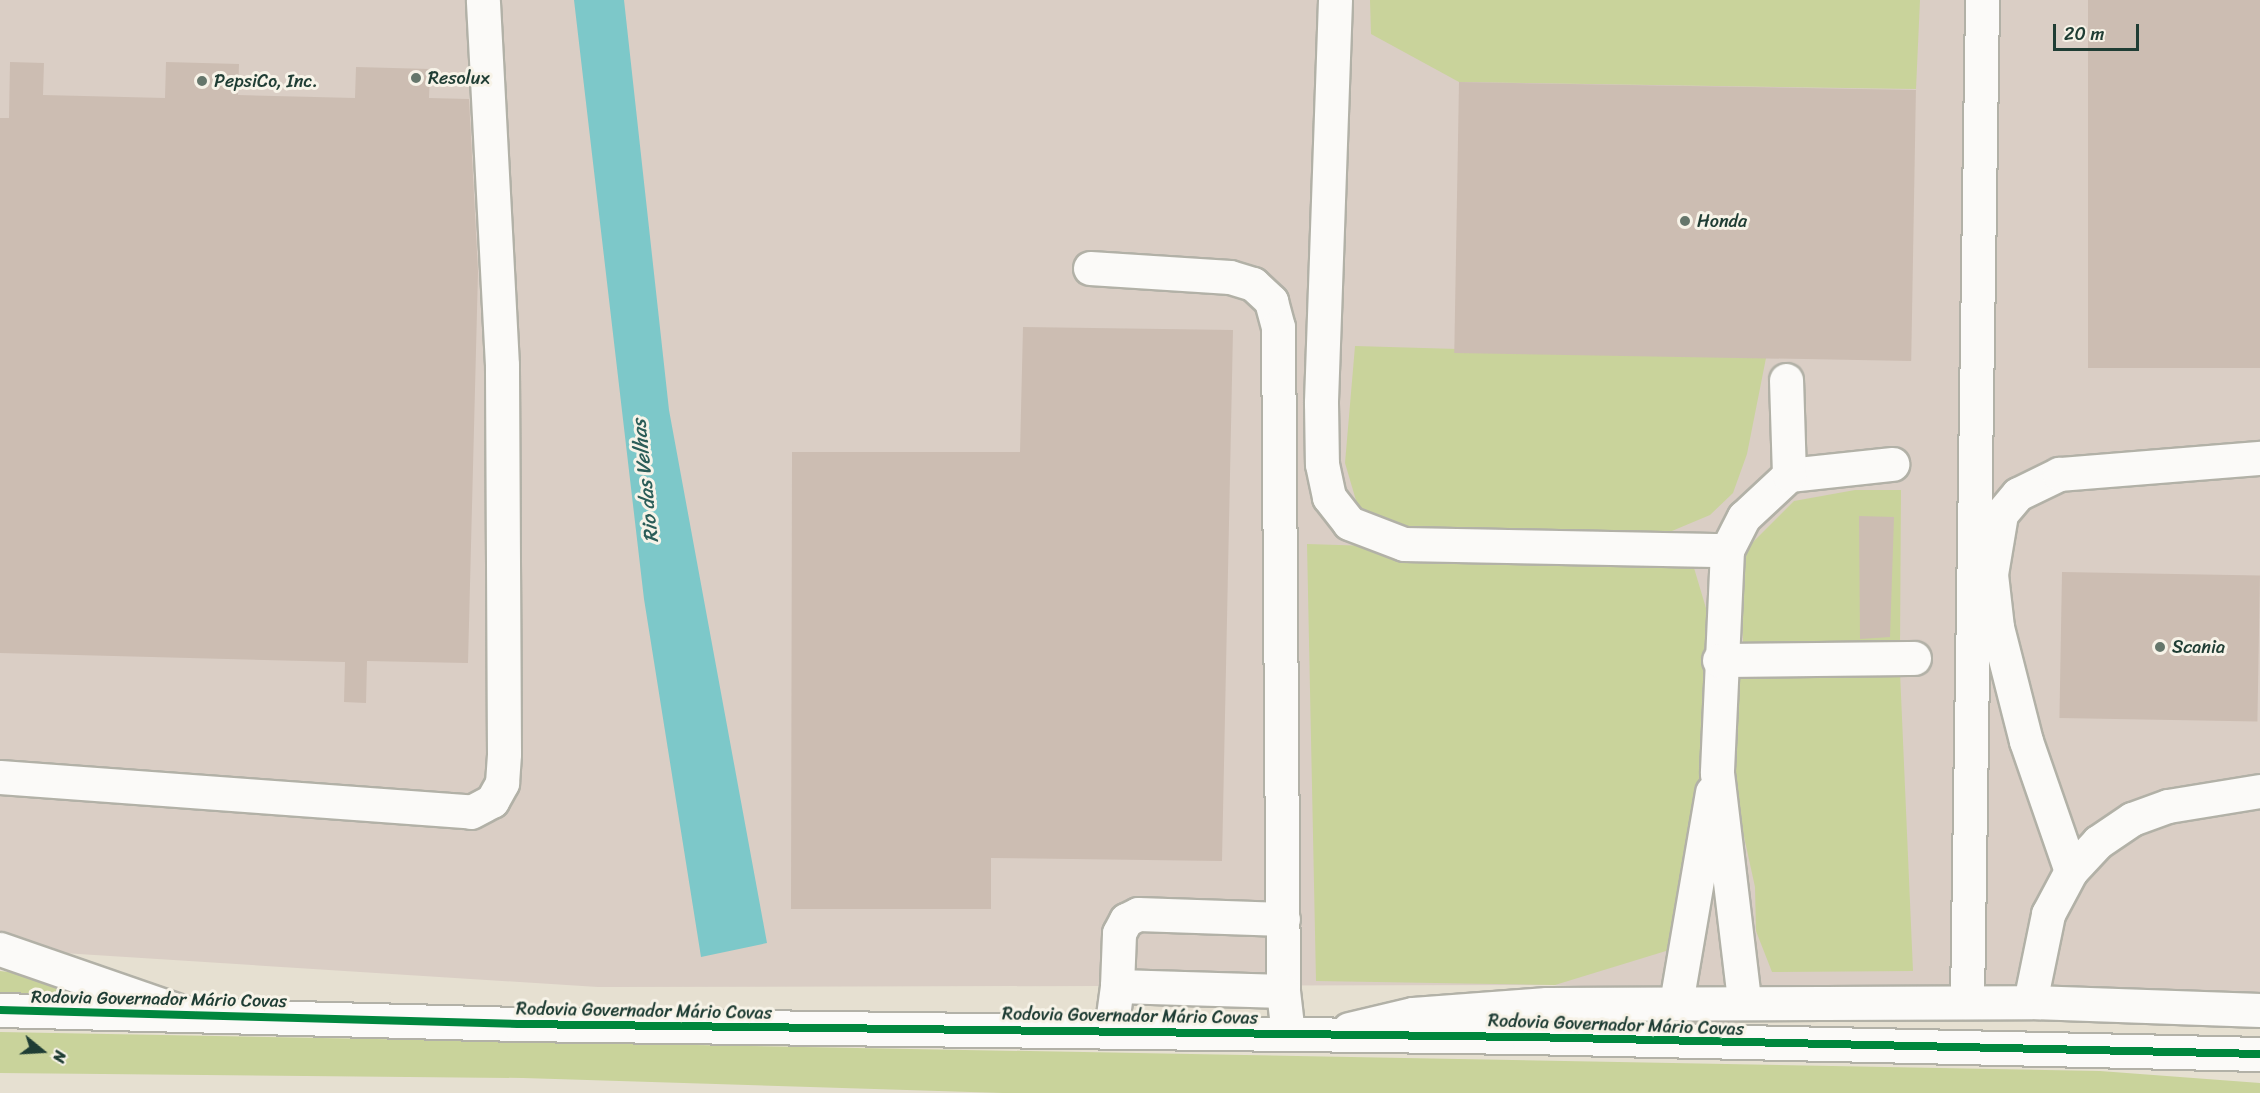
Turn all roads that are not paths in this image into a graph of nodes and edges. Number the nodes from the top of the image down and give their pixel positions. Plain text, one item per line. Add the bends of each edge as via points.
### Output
1 (483, 0) edge
2 (1335, 0) edge
3 (1982, 0) edge
4 (1090, 268) dead end
5 (1786, 380) dead end
6 (2260, 458) edge
7 (1892, 464) dead end
8 (1789, 475) junction
9 (1726, 550) junction
10 (1914, 658) dead end
11 (1719, 660) junction
12 (1717, 773) junction
13 (0, 777) edge
14 (2260, 791) edge
15 (2071, 871) junction
16 (1283, 919) junction
17 (0, 949) edge
18 (1117, 986) junction
19 (1283, 991) junction
20 (1744, 1001) junction
21 (1967, 1002) junction
22 (2030, 1002) junction
23 (1676, 1003) junction
24 (0, 1010) edge
25 (2260, 1010) edge
26 (185, 1013) junction
27 (1111, 1030) junction
28 (1288, 1034) junction
29 (1322, 1035) junction
30 (2260, 1054) edge

1 - 13 main road via 502,377 504,753 502,783 492,801 471,812
2 - 9 main road via 1321,403 1322,464 1335,510 1372,536 1404,544
3 - 21 main road
4 - 16 main road via 1230,277 1253,284 1271,301 1278,327
5 - 8 main road
6 - 15 main road via 2059,474 2018,494 2001,514 1991,566 1997,627 2025,741
7 - 8 main road
8 - 9 main road via 1744,517
9 - 11 main road
10 - 11 main road
11 - 12 main road
12 - 20 main road
12 - 23 main road
14 - 15 main road via 2168,806 2132,819 2098,842
15 - 22 main road via 2048,914
16 - 18 main road via 1138,914 1126,920 1119,933
16 - 19 main road
17 - 26 main road
18 - 19 main road
18 - 27 main road
19 - 28 main road
20 - 21 main road
20 - 23 main road
21 - 22 main road
22 - 25 main road
23 - 29 main road via 1470,1007
24 - 26 main road, Rodovia Governador Mário Covas
26 - 27 main road, Rodovia Governador Mário Covas via 518,1024
27 - 28 main road, Rodovia Governador Mário Covas
28 - 29 main road, Rodovia Governador Mário Covas
29 - 30 main road, Rodovia Governador Mário Covas

